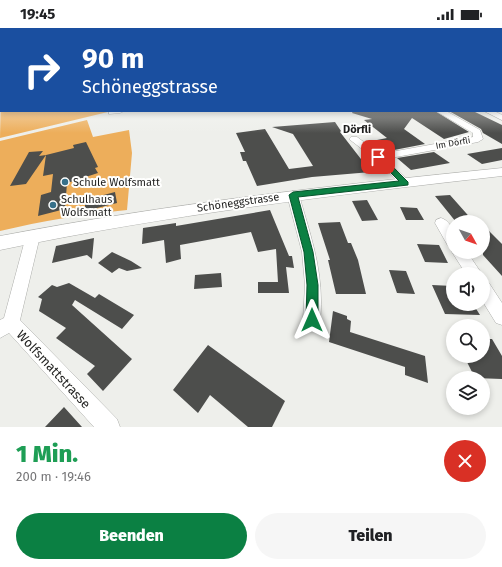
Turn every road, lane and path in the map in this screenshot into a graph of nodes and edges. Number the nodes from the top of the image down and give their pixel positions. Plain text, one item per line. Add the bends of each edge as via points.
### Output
1 (442, 112) edge
2 (490, 112) edge
3 (502, 118) edge
4 (354, 138) dead end
5 (378, 157) junction
6 (502, 172) edge
7 (405, 183) junction
8 (293, 195) junction
9 (441, 223) dead end
10 (446, 231) edge
11 (33, 236) junction
12 (0, 243) edge
13 (490, 299) edge
14 (502, 317) edge
15 (312, 320) dead end
16 (5, 326) edge
17 (109, 427) edge

1 - 5 street, Im Dörfli via 477,132 478,139
2 - 3 street
4 - 5 street
5 - 7 street
6 - 7 street, Schöneggstrasse
7 - 8 street, Schöneggstrasse
8 - 11 street, Schöneggstrasse via 156,214
8 - 15 street via 308,252 312,285
9 - 10 street
11 - 12 street, Schöneggstrasse
11 - 16 street, Wolfsmattstrasse
13 - 14 street
16 - 17 street, Wolfsmattstrasse

